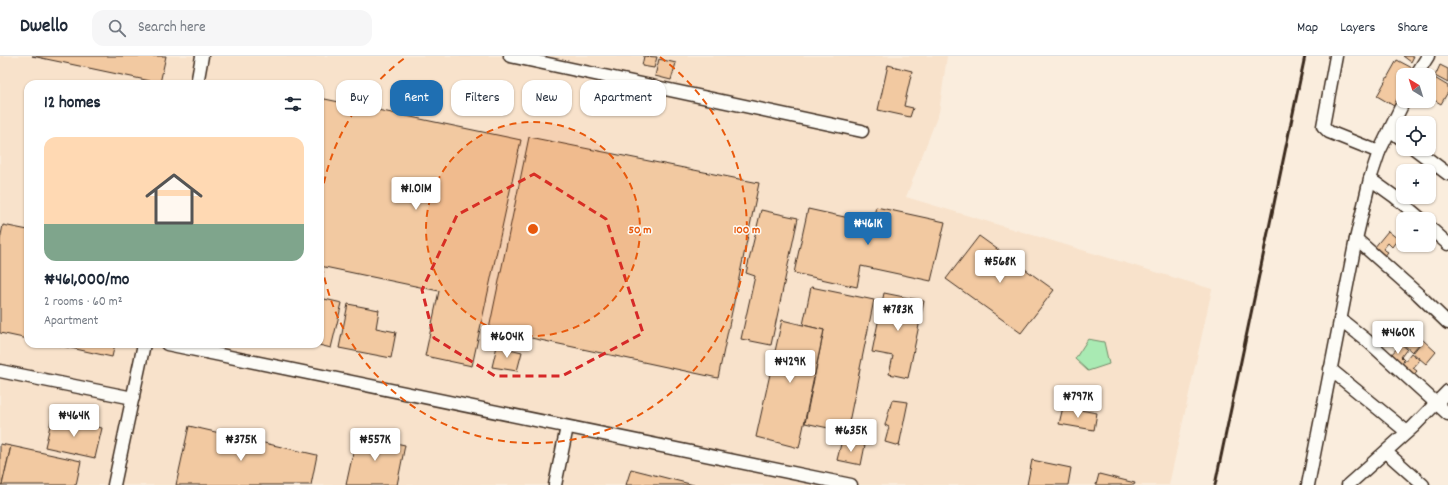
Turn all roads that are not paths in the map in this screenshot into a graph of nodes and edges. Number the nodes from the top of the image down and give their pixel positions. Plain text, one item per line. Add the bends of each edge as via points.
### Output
1 (202, 56) edge
2 (510, 56) edge
3 (1336, 56) edge
4 (1428, 56) edge
5 (1420, 68) edge
6 (198, 80) edge
7 (1401, 108) edge
8 (1390, 130) junction
9 (862, 131) dead end
10 (1396, 135) edge
11 (1379, 152) junction
12 (1426, 156) edge
13 (1446, 169) edge
14 (1370, 179) junction
15 (1413, 212) edge
16 (1436, 233) edge
17 (1356, 239) junction
18 (1448, 244) edge
19 (1340, 319) junction
20 (1448, 323) edge
21 (143, 348) edge
22 (187, 348) edge
23 (1330, 369) junction
24 (0, 371) edge
25 (1448, 391) edge
26 (133, 398) junction
27 (1436, 403) junction
28 (1448, 414) edge
29 (568, 426) junction
30 (1407, 432) junction
31 (1386, 452) junction
32 (114, 485) edge
33 (555, 485) edge
34 (852, 485) edge
35 (1308, 485) edge
36 (1348, 485) edge
37 (1423, 485) edge

1 - 6 street
2 - 9 street
3 - 11 street via 1323,126 1329,132
4 - 5 street
7 - 8 street
8 - 10 street
8 - 11 street
11 - 14 street
12 - 13 street
14 - 15 street
14 - 17 street
16 - 18 street
17 - 19 street
17 - 20 street
19 - 23 street
19 - 27 street
21 - 26 street
22 - 29 street
23 - 30 street
23 - 35 street
24 - 26 street
25 - 27 street
26 - 32 street
27 - 28 street
27 - 30 street
29 - 33 street
29 - 34 street
30 - 31 street
31 - 36 street
31 - 37 street

